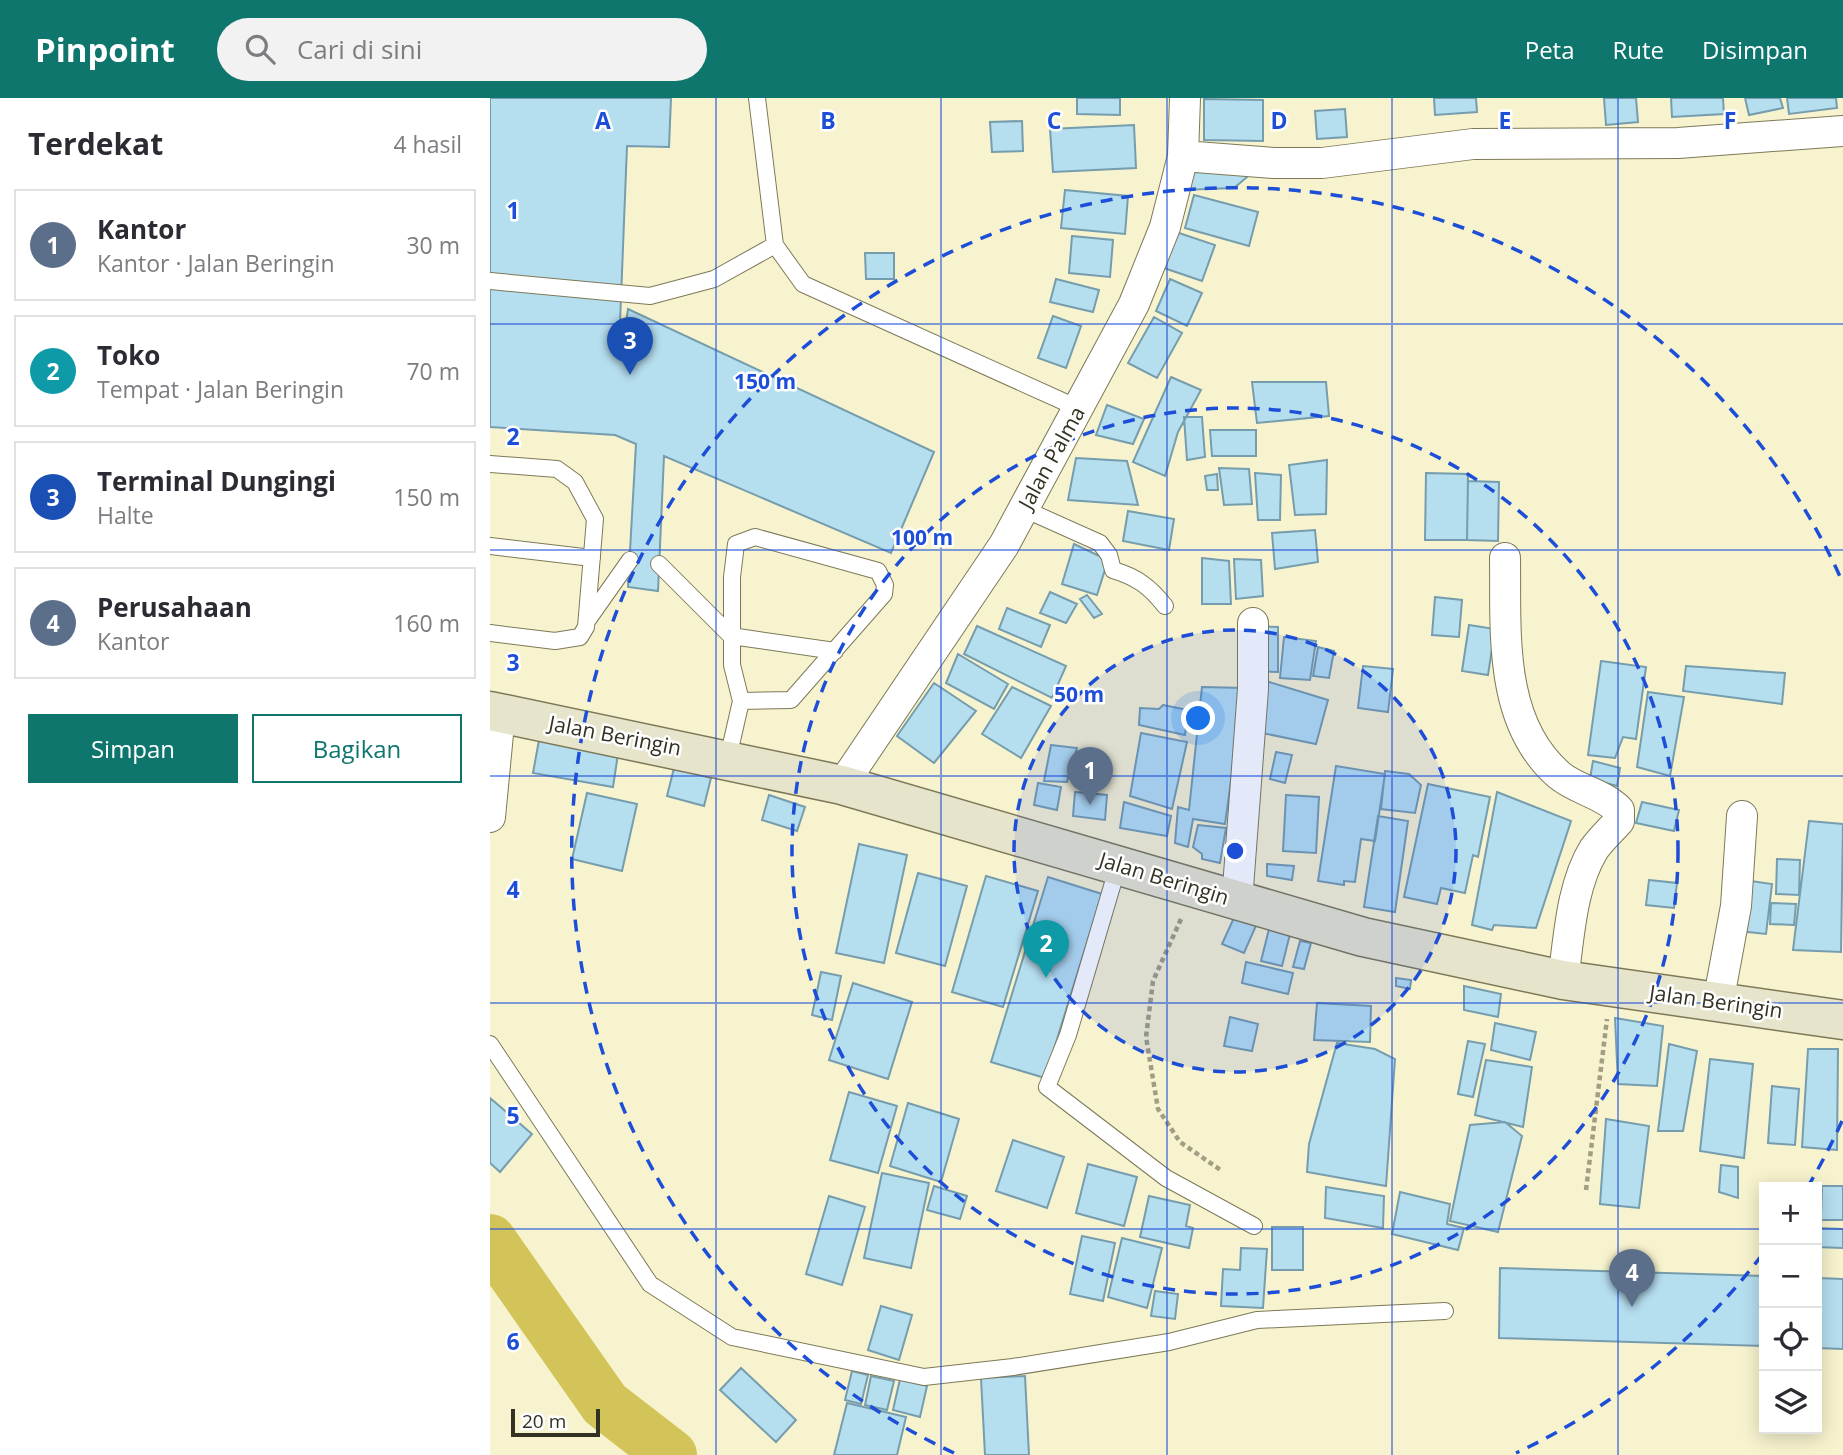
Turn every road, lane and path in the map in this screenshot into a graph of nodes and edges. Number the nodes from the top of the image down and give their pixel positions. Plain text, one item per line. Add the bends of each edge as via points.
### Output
1 (757, 98) edge
2 (1185, 98) edge
3 (1843, 131) edge
4 (1183, 156) junction
5 (775, 245) junction
6 (490, 281) edge
7 (1080, 409) junction
8 (490, 464) edge
9 (1024, 509) junction
10 (490, 546) edge
11 (592, 558) junction
12 (1504, 558) dead end
13 (630, 560) dead end
14 (659, 564) dead end
15 (1165, 606) dead end
16 (587, 621) junction
17 (1253, 623) dead end
18 (490, 633) edge
19 (731, 636) junction
20 (835, 651) junction
21 (741, 701) junction
22 (495, 712) edge
23 (728, 758) junction
24 (842, 785) junction
25 (1742, 816) dead end
26 (490, 817) edge
27 (1118, 866) junction
28 (1195, 890) junction
29 (1237, 901) junction
30 (1563, 981) junction
31 (1611, 987) junction
32 (1718, 1003) junction
33 (1843, 1020) edge
34 (490, 1044) edge
35 (1222, 1171) dead end
36 (1586, 1190) dead end
37 (1254, 1226) dead end
38 (1445, 1311) dead end

1 - 5 lane
2 - 4 street, Jalan Palma
3 - 4 street via 1678,143 1473,144 1322,163
4 - 7 street, Jalan Palma via 1165,227 1134,304
5 - 6 lane via 714,279 650,296
5 - 7 lane via 803,284
7 - 9 street, Jalan Palma
8 - 11 lane via 557,468 575,482 595,519
9 - 15 lane via 1100,543 1110,555 1113,570 1151,588
9 - 24 street, Jalan Palma via 963,608
10 - 11 lane
11 - 16 lane
12 - 30 street via 1506,636 1515,707 1524,733 1560,776 1619,810 1619,821 1586,866
13 - 16 lane
14 - 19 lane
16 - 18 lane via 580,637 555,641
17 - 29 street via 1253,689
19 - 20 lane
19 - 20 lane via 736,544 755,537 878,571 886,585 884,594
19 - 21 lane via 732,666
20 - 21 lane via 792,701
21 - 23 lane
22 - 23 street, Jalan Beringin
22 - 26 street
23 - 24 street, Jalan Beringin
24 - 27 street, Jalan Beringin
25 - 32 street via 1737,906
27 - 28 street, Jalan Beringin
27 - 37 lane via 1068,1035 1047,1087 1166,1178
28 - 29 street, Jalan Beringin
28 - 35 path via 1153,981 1146,1037 1158,1109 1180,1142
29 - 30 street, Jalan Beringin via 1363,937
30 - 31 street, Jalan Beringin
31 - 32 street, Jalan Beringin
31 - 36 path
32 - 33 street, Jalan Beringin
34 - 38 lane via 650,1284 732,1337 923,1377 1169,1342 1257,1320

